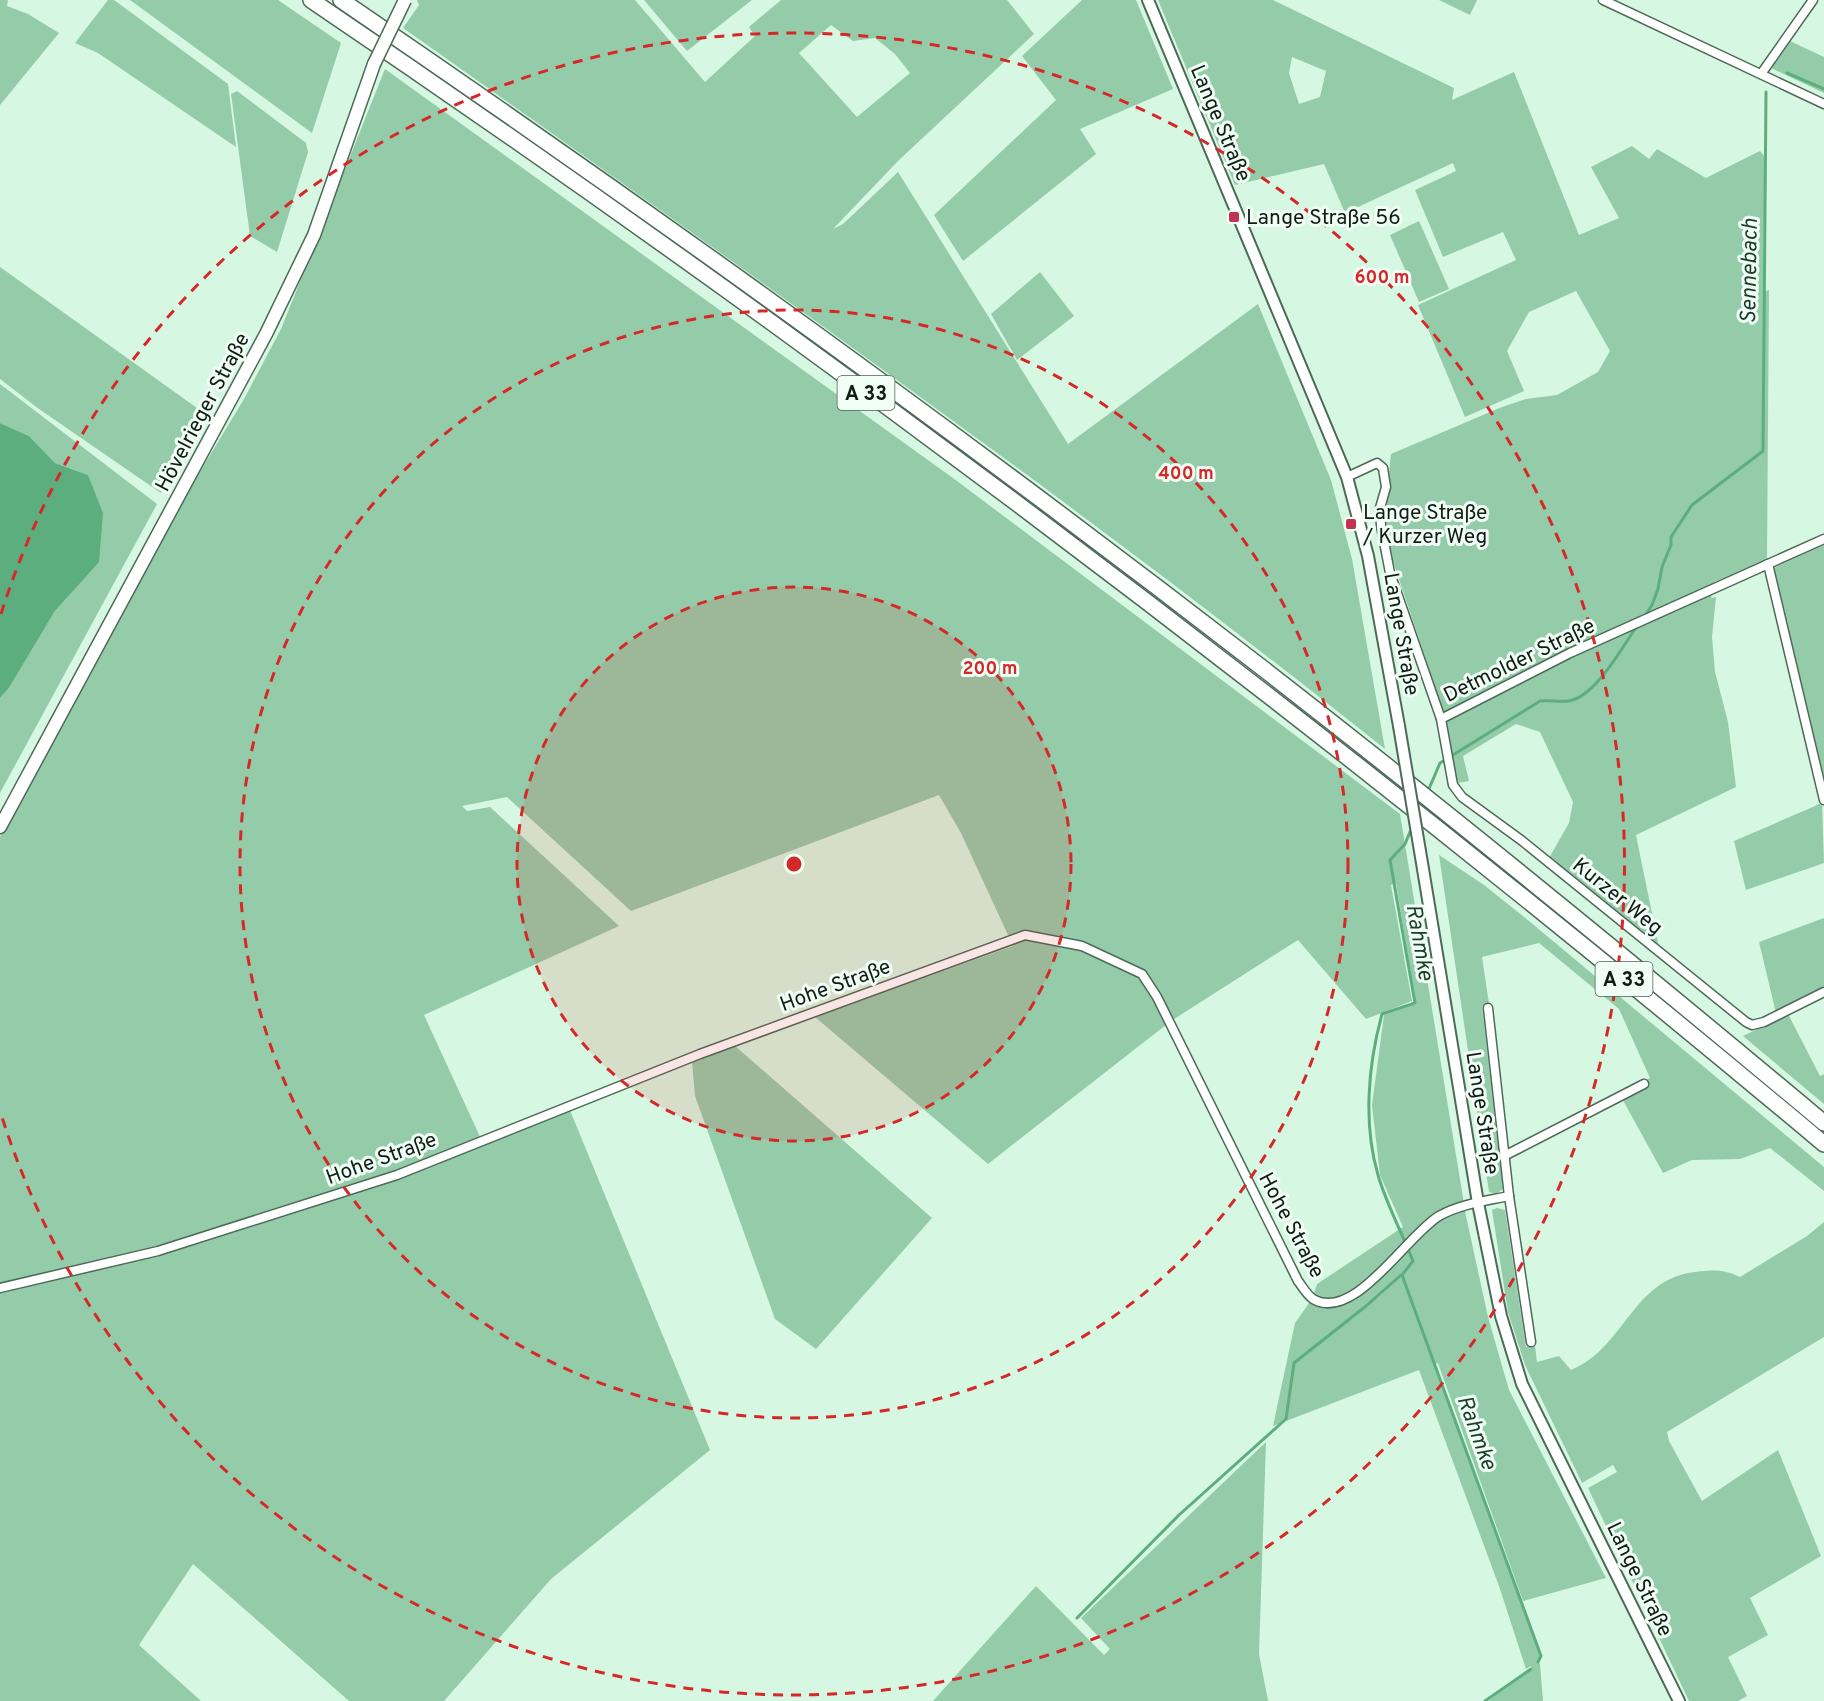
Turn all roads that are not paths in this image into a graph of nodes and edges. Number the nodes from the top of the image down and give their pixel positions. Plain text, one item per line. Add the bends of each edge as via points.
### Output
1 (311, 0) edge
2 (341, 0) edge
3 (405, 0) edge
4 (1148, 0) edge
5 (1603, 0) edge
6 (1813, 0) edge
7 (1761, 74) junction
8 (1824, 104) edge
9 (1347, 477) junction
10 (1824, 539) edge
11 (1768, 564) junction
12 (1441, 719) junction
13 (1824, 800) edge
14 (0, 827) edge
15 (1824, 992) edge
16 (1488, 1008) dead end
17 (1644, 1084) dead end
18 (1824, 1123) edge
19 (1824, 1144) edge
20 (1506, 1155) junction
21 (1509, 1196) junction
22 (1478, 1203) junction
23 (0, 1288) edge
24 (1531, 1342) dead end
25 (1679, 1701) edge

1 - 19 highway, A 33, bridge via 703,273 950,453 1408,804
2 - 18 highway, A 33 via 566,154 760,294 1255,662
3 - 14 main road, Hövelrieger Straße, bridge via 374,64 299,267
4 - 9 street, Lange Straße
5 - 7 street
6 - 7 street
7 - 8 street
9 - 12 street, Detmolder Straße via 1377,464 1383,468 1386,487 1380,508 1381,526 1390,573
9 - 22 street, Lange Straße, bridge via 1368,556 1399,726
10 - 11 street, Detmolder Straße
11 - 12 street, Detmolder Straße via 1611,634
11 - 13 street
12 - 15 street, Kurzer Weg via 1453,785 1462,797 1521,840 1746,1023 1764,1022
16 - 20 street, Lange Straße
17 - 20 street, Lange Straße
20 - 21 street, Lange Straße
21 - 22 street, Lange Straße
21 - 24 street, Lange Straße
22 - 23 street, Hohe Straße via 1438,1217 1345,1301 1329,1304 1310,1297 1298,1281 1142,974 1082,946 1025,935 700,1054 398,1175 158,1251
22 - 25 street, Lange Straße via 1501,1316 1522,1384

